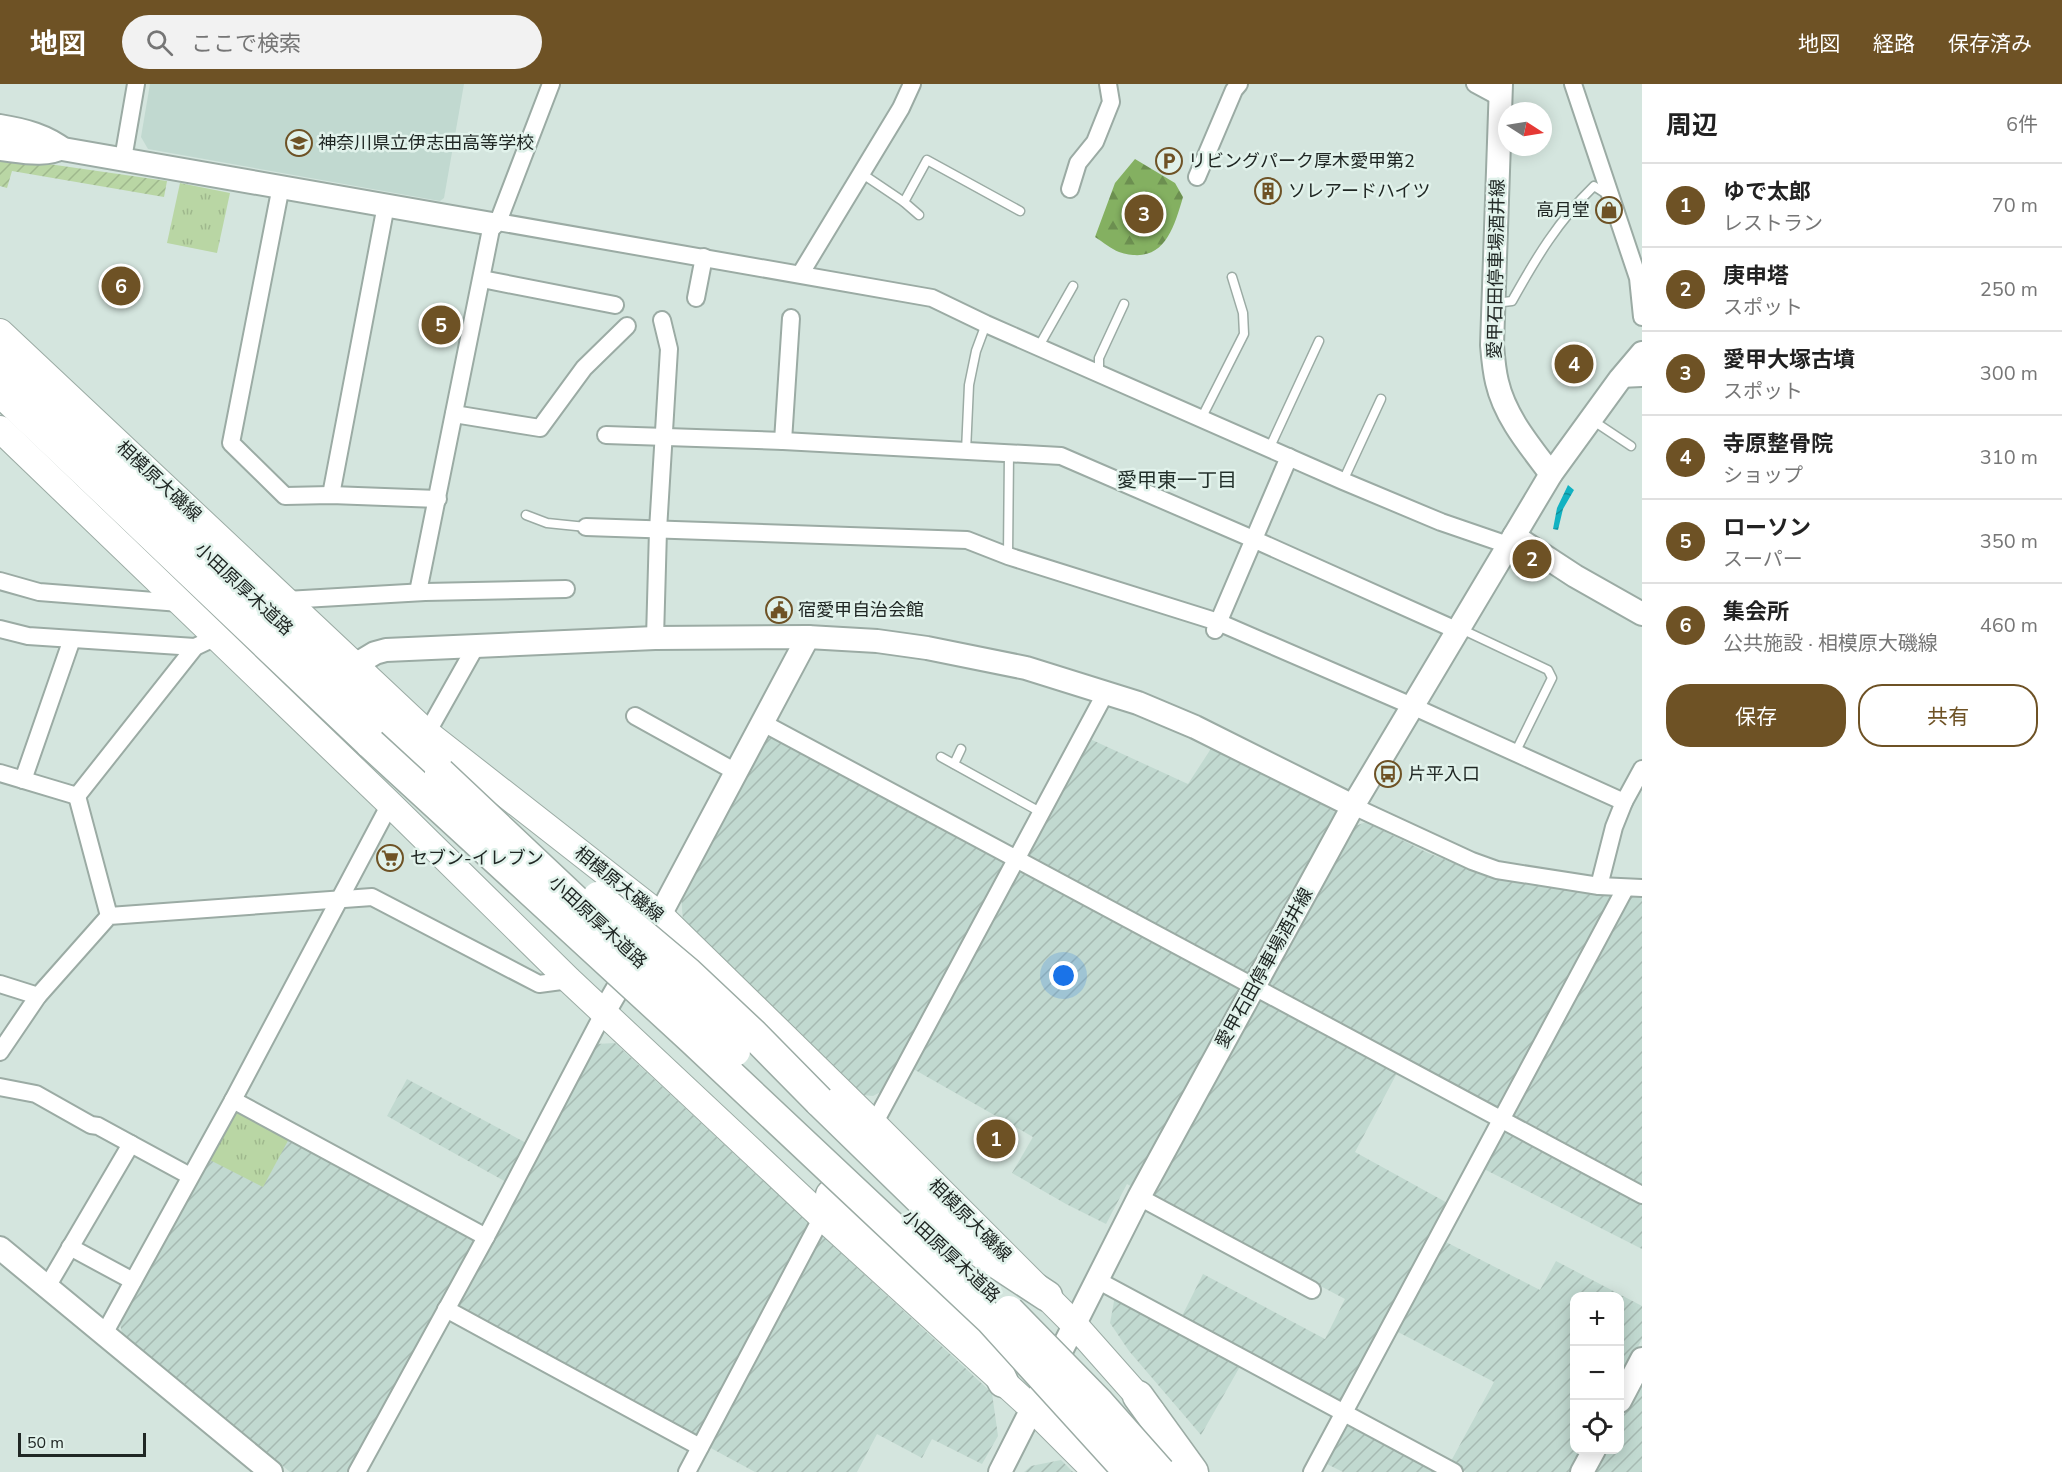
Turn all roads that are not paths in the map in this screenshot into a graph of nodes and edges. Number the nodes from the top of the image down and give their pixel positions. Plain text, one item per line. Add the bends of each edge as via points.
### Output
1 (136, 84) edge
2 (551, 84) edge
3 (912, 84) edge
4 (1107, 84) edge
5 (1239, 84) edge
6 (1475, 84) edge
7 (1573, 84) edge
8 (1501, 91) edge
9 (0, 123) edge
10 (0, 138) edge
11 (68, 149) junction
12 (0, 152) edge
13 (123, 159) junction
14 (861, 173) junction
15 (1197, 177) dead end
16 (281, 186) junction
17 (1070, 189) dead end
18 (1611, 197) junction
19 (904, 202) junction
20 (386, 205) junction
21 (1020, 211) dead end
22 (919, 215) dead end
23 (495, 223) junction
24 (704, 257) junction
25 (801, 273) junction
26 (1640, 273) edge
27 (1232, 277) dead end
28 (482, 279) junction
29 (1073, 286) dead end
30 (696, 298) dead end
31 (1492, 303) junction
32 (1124, 304) dead end
33 (615, 305) dead end
34 (1642, 317) edge
35 (791, 318) dead end
36 (662, 320) dead end
37 (986, 324) junction
38 (627, 326) dead end
39 (0, 332) edge
40 (1319, 341) dead end
41 (1039, 346) junction
42 (1642, 353) edge
43 (0, 358) edge
44 (1099, 373) junction
45 (1631, 379) edge
46 (0, 391) edge
47 (1381, 399) dead end
48 (454, 414) junction
49 (1201, 419) junction
50 (1591, 419) junction
51 (0, 429) edge
52 (606, 435) dead end
53 (664, 437) junction
54 (783, 441) junction
55 (1631, 446) dead end
56 (1269, 449) junction
57 (966, 451) junction
58 (1009, 453) junction
59 (1289, 457) junction
60 (1551, 474) junction
61 (1343, 481) junction
62 (331, 495) junction
63 (438, 499) junction
64 (526, 515) dead end
65 (586, 527) joint
66 (658, 530) junction
67 (1253, 539) junction
68 (1511, 541) junction
69 (1008, 556) junction
70 (0, 581) edge
71 (566, 589) dead end
72 (418, 592) junction
73 (286, 600) junction
74 (180, 603) junction
75 (1642, 614) edge
76 (1216, 627) junction
77 (0, 629) edge
78 (1457, 629) junction
79 (808, 637) junction
80 (655, 638) junction
81 (72, 639) junction
82 (205, 642) junction
83 (476, 646) junction
84 (355, 665) junction
85 (1106, 692) junction
86 (1412, 706) junction
87 (635, 716) dead end
88 (763, 723) junction
89 (427, 733) junction
90 (379, 734) junction
91 (961, 749) dead end
92 (1515, 753) junction
93 (940, 757) dead end
94 (954, 764) junction
95 (1642, 769) edge
96 (736, 772) junction
97 (0, 773) edge
98 (440, 773) junction
99 (23, 780) junction
100 (77, 796) junction
101 (1624, 802) junction
102 (390, 804) junction
103 (1353, 806) junction
104 (1042, 813) junction
105 (1016, 859) junction
106 (515, 878) junction
107 (1599, 886) junction
108 (1642, 888) edge
109 (1624, 889) junction
110 (340, 900) junction
111 (109, 916) junction
112 (661, 916) junction
113 (569, 980) junction
114 (0, 984) edge
115 (1253, 987) junction
116 (38, 996) junction
117 (604, 1012) junction
118 (0, 1052) edge
119 (0, 1087) edge
120 (233, 1100) junction
121 (1502, 1119) junction
122 (874, 1124) junction
123 (131, 1144) junction
124 (190, 1176) junction
125 (1642, 1196) edge
126 (1139, 1197) junction
127 (827, 1206) junction
128 (486, 1237) junction
129 (70, 1247) junction
130 (0, 1248) edge
131 (1097, 1280) junction
132 (133, 1281) junction
133 (47, 1287) junction
134 (1301, 1289) dead end
135 (1047, 1296) junction
136 (447, 1309) junction
137 (1074, 1324) junction
138 (104, 1334) junction
139 (1642, 1359) edge
140 (1003, 1382) joint
141 (1138, 1396) junction
142 (1621, 1400) edge
143 (1033, 1409) junction
144 (1344, 1414) junction
145 (700, 1447) junction
146 (1591, 1454) edge
147 (271, 1472) edge
148 (357, 1472) edge
149 (687, 1472) edge
150 (1000, 1472) edge
151 (1096, 1472) edge
152 (1129, 1472) edge
153 (1160, 1472) edge
154 (1193, 1472) edge
155 (1204, 1472) edge
156 (1312, 1472) edge
157 (1454, 1472) edge
158 (1582, 1472) edge

1 - 13 street
2 - 23 street
3 - 14 street
4 - 17 street via 1111,102 1095,142 1078,163
5 - 15 street via 1199,158
6 - 8 street
7 - 18 street
8 - 31 street, 愛甲石田停車場酒井線
9 - 11 street via 38,132
10 - 11 street
11 - 12 street via 54,156
11 - 13 street
13 - 16 street
14 - 19 lane
14 - 25 street
16 - 20 street
16 - 62 street via 231,443 285,496
18 - 26 street
18 - 31 lane via 1594,186 1572,207 1543,246 1512,301
19 - 21 lane via 927,159
19 - 22 lane
20 - 23 street
20 - 62 street
23 - 24 street
23 - 28 street
24 - 25 street
24 - 30 street
25 - 37 street via 932,298
26 - 34 street
27 - 49 lane via 1244,314 1244,334
28 - 33 street
28 - 48 street
29 - 41 lane
31 - 60 street, 愛甲石田停車場酒井線 via 1492,345 1500,394 1518,430
32 - 44 lane via 1099,358
35 - 54 street
36 - 53 street via 669,349
37 - 41 street
37 - 57 lane via 969,386
38 - 48 street via 584,368 540,428
39 - 73 main road, 相模原大磯線
40 - 56 lane
41 - 44 street
42 - 45 street, 愛甲石田停車場酒井線
43 - 90 highway, 小田原厚木道路
44 - 49 street
45 - 50 street, 愛甲石田停車場酒井線
46 - 90 highway, 小田原厚木道路
47 - 61 lane
48 - 63 street
49 - 56 street
50 - 55 lane
50 - 60 street, 愛甲石田停車場酒井線
51 - 74 main road
52 - 53 street
53 - 54 street
53 - 66 street
54 - 57 street
56 - 59 street
57 - 58 street
58 - 67 street via 1061,456
58 - 69 lane
59 - 61 street
59 - 67 street
60 - 68 street, 愛甲石田停車場酒井線
61 - 68 street via 1441,522
62 - 63 street
63 - 72 street
64 - 65 lane via 546,524
65 - 66 street
66 - 69 street via 967,540
66 - 80 street
67 - 76 street
67 - 78 street
68 - 75 street
68 - 78 street, 愛甲石田停車場酒井線
69 - 76 street
70 - 74 street via 39,592
71 - 72 street
72 - 73 street
73 - 84 main road, 相模原大磯線
74 - 82 main road
76 - 86 street
77 - 81 street via 20,635
78 - 86 street, 愛甲石田停車場酒井線
78 - 92 lane via 1548,670 1552,678
79 - 80 street
79 - 85 street via 877,641 982,658
79 - 88 street
80 - 83 street
81 - 82 street
81 - 99 street
82 - 100 street
82 - 102 main road
83 - 84 street via 386,650
83 - 89 street
84 - 89 main road, 相模原大磯線
85 - 103 street via 1195,727
85 - 104 street
86 - 92 street
86 - 103 street, 愛甲石田停車場酒井線
87 - 96 street via 669,726
88 - 96 street
88 - 105 street
89 - 112 main road, 相模原大磯線
90 - 98 highway, 小田原厚木道路
90 - 106 highway, 小田原厚木道路, bridge
91 - 94 lane
92 - 101 street
93 - 94 lane
94 - 104 lane
95 - 101 street
96 - 112 street
97 - 99 street
98 - 135 highway, bridge via 522,832 687,972 930,1209 983,1254
98 - 153 highway, 小田原厚木道路, bridge via 999,1301
99 - 100 street
100 - 111 street
101 - 107 street
102 - 110 street
102 - 113 main road
103 - 107 street via 1497,870
103 - 115 street, 愛甲石田停車場酒井線
104 - 105 street
105 - 115 street
105 - 122 street
106 - 127 highway, bridge via 609,990
106 - 152 highway, 小田原厚木道路, bridge via 990,1319
107 - 109 street
108 - 109 street
109 - 121 street
110 - 111 street
110 - 113 street via 372,897 539,984
110 - 120 street
111 - 116 street
112 - 117 street
112 - 122 main road, 相模原大磯線
113 - 117 main road
114 - 116 street
115 - 121 street
115 - 126 street, 愛甲石田停車場酒井線
116 - 118 street
117 - 127 main road
117 - 128 street
119 - 123 street via 36,1094
120 - 124 street
120 - 128 street
121 - 125 street
121 - 144 street
122 - 135 main road, 相模原大磯線
123 - 124 street
123 - 129 street
124 - 132 street
126 - 131 street, 愛甲石田停車場酒井線
126 - 134 street via 1220,1247
127 - 140 highway via 988,1350
127 - 145 street
128 - 136 street
129 - 132 street
129 - 133 street
130 - 133 street
131 - 137 street, 愛甲石田停車場酒井線
131 - 144 street
132 - 138 street
133 - 138 street
135 - 137 main road, 相模原大磯線
136 - 145 street
136 - 148 street
137 - 141 main road, 相模原大磯線
137 - 143 street, 愛甲石田停車場酒井線
138 - 147 street
139 - 142 street
140 - 143 main road
141 - 154 highway
141 - 155 main road, 相模原大磯線
143 - 150 street, 愛甲石田停車場酒井線
143 - 151 main road
144 - 156 street
144 - 157 street
145 - 149 street
146 - 158 street

